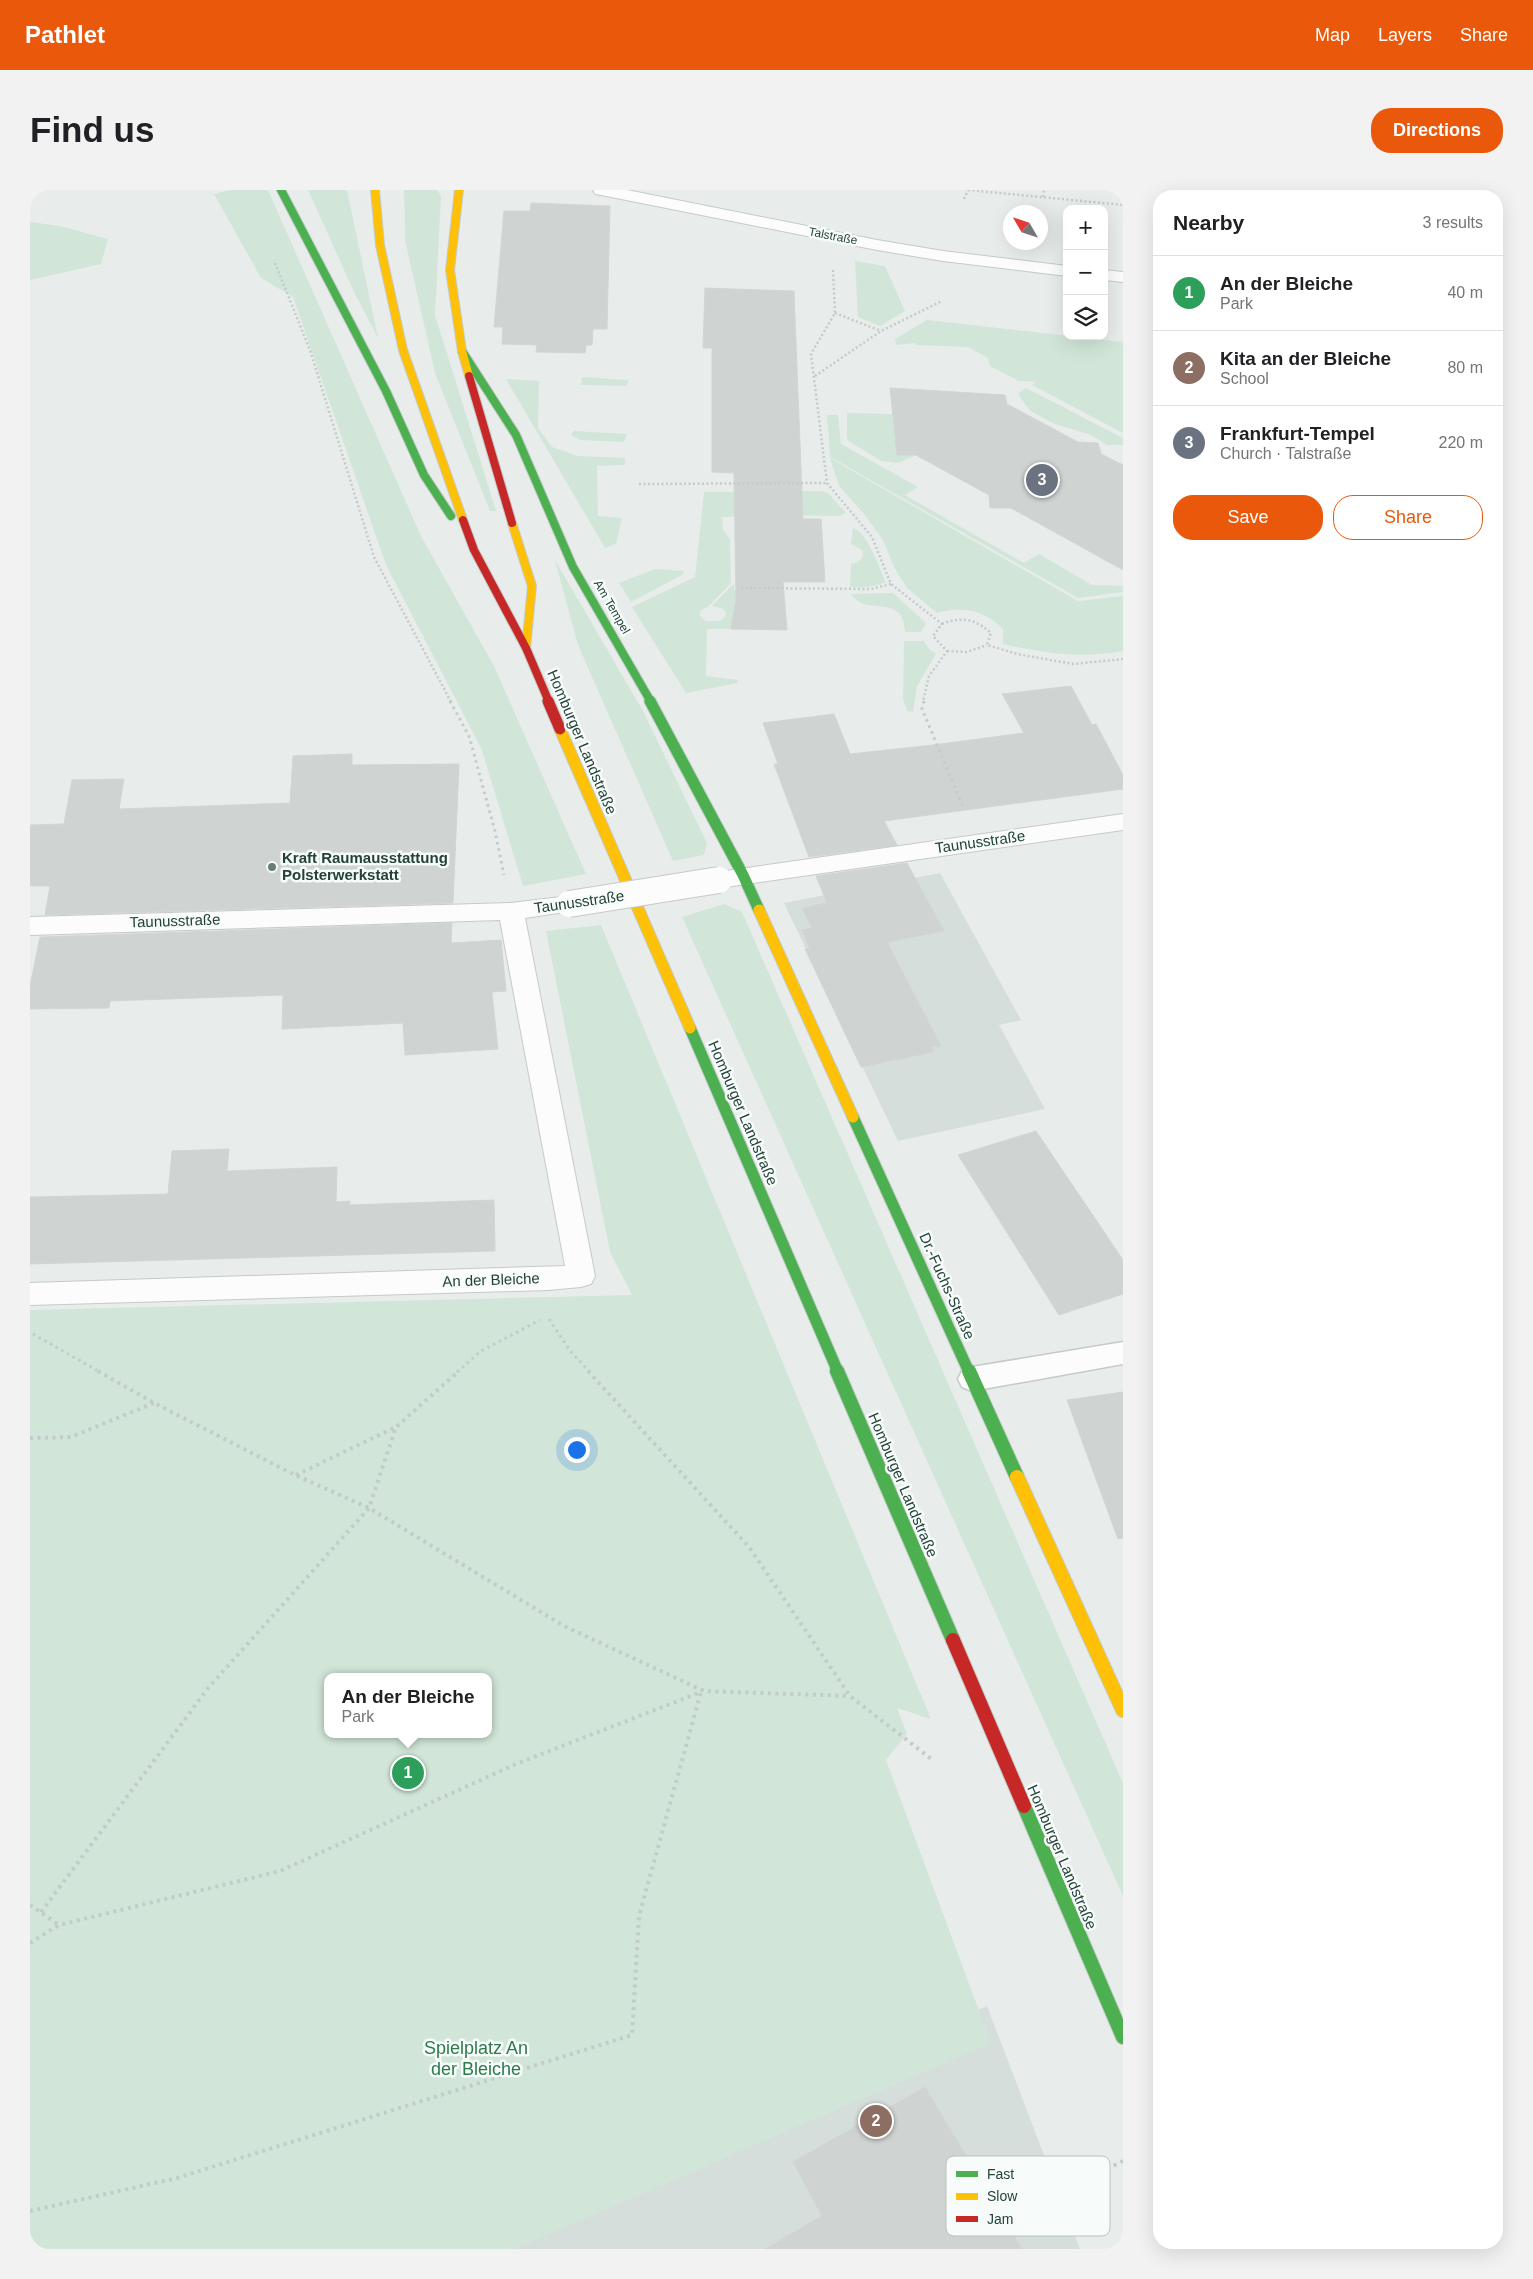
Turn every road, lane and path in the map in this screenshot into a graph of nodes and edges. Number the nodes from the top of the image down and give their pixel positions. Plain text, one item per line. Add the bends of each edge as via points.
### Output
1 (281, 190) edge
2 (375, 190) edge
3 (459, 190) edge
4 (600, 190) edge
5 (605, 190) edge
6 (968, 190) edge
7 (1044, 190) edge
8 (1043, 197) junction
9 (964, 199) dead end
10 (1123, 205) edge
11 (275, 261) dead end
12 (1063, 271) edge
13 (1108, 275) edge
14 (1123, 277) edge
15 (834, 295) dead end
16 (942, 301) dead end
17 (836, 314) junction
18 (881, 330) junction
19 (462, 350) junction
20 (815, 376) junction
21 (827, 483) junction
22 (639, 484) dead end
23 (474, 550) junction
24 (891, 584) junction
25 (741, 588) dead end
26 (942, 624) junction
27 (987, 645) junction
28 (526, 648) junction
29 (947, 651) junction
30 (1123, 659) edge
31 (1123, 822) edge
32 (957, 845) junction
33 (743, 875) junction
34 (511, 911) junction
35 (30, 926) edge
36 (30, 1294) edge
37 (30, 1333) edge
38 (1123, 1353) edge
39 (972, 1379) junction
40 (154, 1403) junction
41 (396, 1427) junction
42 (30, 1438) edge
43 (295, 1475) junction
44 (369, 1508) junction
45 (703, 1692) junction
46 (850, 1696) junction
47 (1123, 1710) edge
48 (934, 1761) dead end
49 (30, 1904) edge
50 (41, 1912) junction
51 (59, 1925) junction
52 (30, 1943) edge
53 (1123, 2037) edge
54 (1123, 2161) edge
55 (1110, 2168) edge
56 (30, 2211) edge

1 - 23 street via 386,391 424,475
2 - 23 street, Homburger Landstraße via 380,245 403,350
3 - 19 street via 450,270
4 - 5 street, Talstraße
5 - 12 street, Talstraße via 876,245
6 - 8 path
6 - 9 path
7 - 8 path
8 - 10 path
11 - 34 path via 310,350 374,556 469,736 495,831
13 - 14 street
15 - 17 path
16 - 18 path
17 - 18 path
17 - 20 path via 812,354
18 - 20 path
19 - 28 street via 532,586
19 - 33 street, Am Tempel via 516,435 573,566
20 - 21 path
21 - 22 path
21 - 24 path via 872,537
23 - 28 street, Homburger Landstraße
24 - 25 path via 871,589
24 - 26 path
26 - 27 path via 957,618 977,621 991,633
26 - 29 path via 933,636
27 - 29 path via 967,652
27 - 30 path via 1073,664
28 - 53 street, Homburger Landstraße
29 - 32 path via 929,676 922,709 969,820 947,827
31 - 32 street, Taunusstraße
32 - 33 street, Taunusstraße
33 - 34 street, Taunusstraße, bridge
33 - 39 street, Dr.-Fuchs-Straße
34 - 35 street, Taunusstraße
34 - 36 street, An der Bleiche via 581,1276
37 - 40 path
38 - 39 lane
39 - 47 street, Dr.-Fuchs-Straße
40 - 42 path via 71,1437
40 - 43 path
41 - 43 path
41 - 44 path
41 - 46 path via 481,1351 547,1316 572,1352 748,1547
43 - 44 path
44 - 45 path via 564,1626
44 - 50 path via 209,1687
45 - 46 path
45 - 51 path via 516,1764 280,1872
45 - 56 path via 639,1916 632,2035 177,2178
46 - 48 path
49 - 50 path
50 - 51 path
51 - 52 path
54 - 55 path

